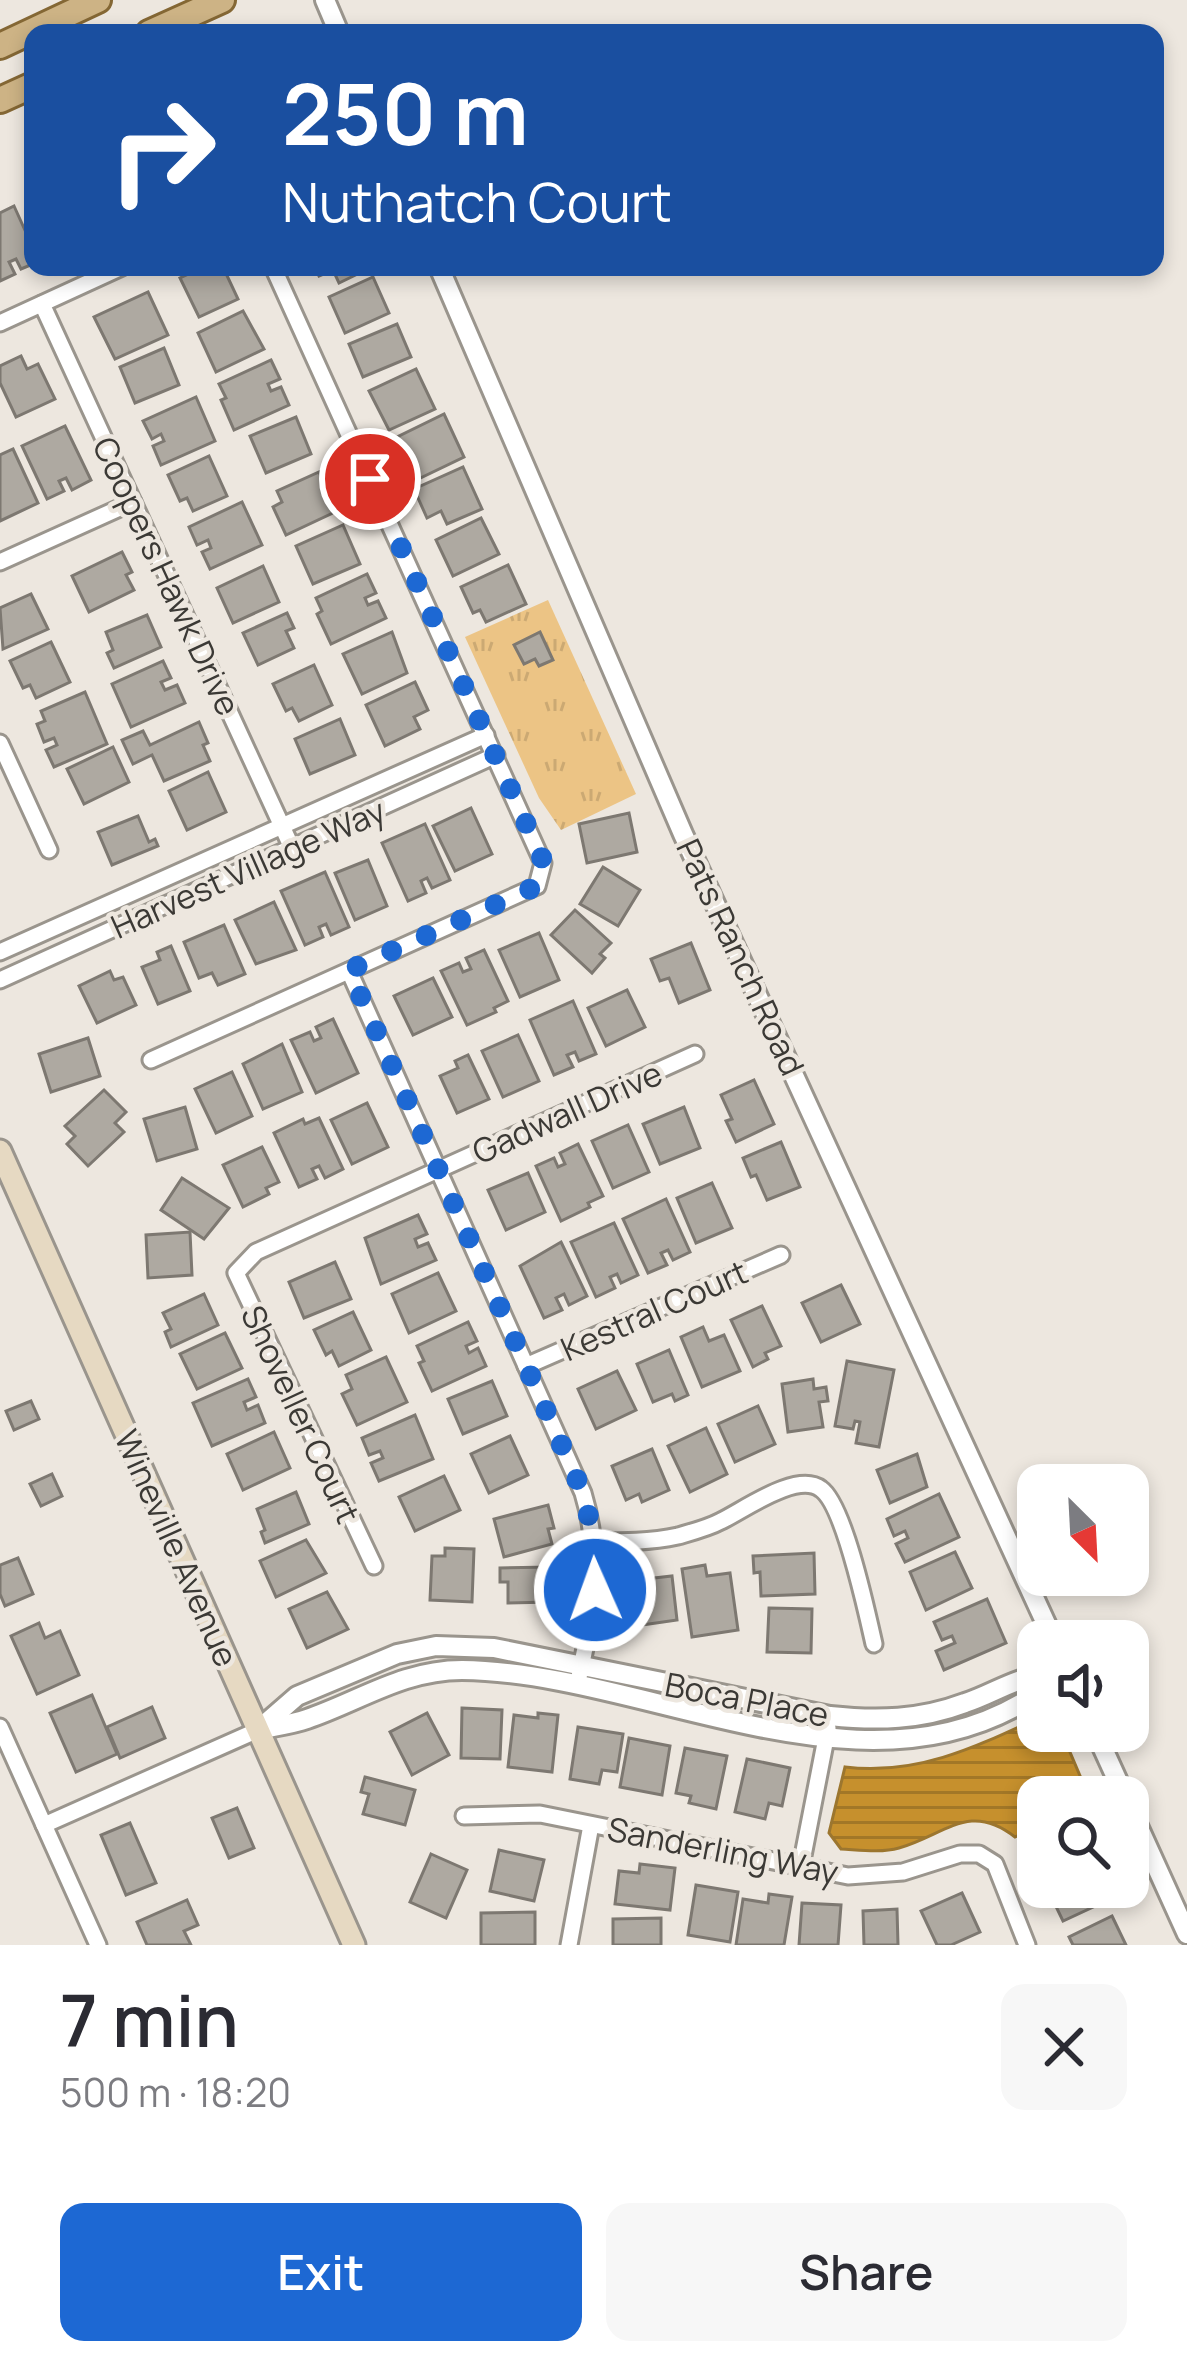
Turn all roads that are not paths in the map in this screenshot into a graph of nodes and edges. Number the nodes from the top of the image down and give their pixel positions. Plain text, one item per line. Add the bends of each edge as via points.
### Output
1 (98, 0) edge
2 (222, 0) edge
3 (47, 24) edge
4 (169, 24) edge
5 (103, 276) edge
6 (277, 276) edge
7 (443, 276) edge
8 (42, 304) junction
9 (0, 323) edge
10 (133, 502) junction
11 (0, 562) edge
12 (486, 734) junction
13 (0, 743) edge
14 (496, 755) junction
15 (282, 826) junction
16 (292, 848) junction
17 (49, 850) dead end
18 (0, 952) edge
19 (349, 970) junction
20 (0, 980) edge
21 (695, 1054) dead end
22 (151, 1060) dead end
23 (0, 1151) edge
24 (438, 1169) junction
25 (781, 1255) dead end
26 (526, 1366) junction
27 (595, 1543) junction
28 (374, 1567) dead end
29 (1044, 1620) edge
30 (874, 1644) dead end
31 (579, 1676) junction
32 (1017, 1684) edge
33 (1017, 1702) edge
34 (828, 1726) junction
35 (0, 1727) edge
36 (258, 1730) junction
37 (464, 1816) dead end
38 (44, 1825) junction
39 (591, 1825) junction
40 (1149, 1851) edge
41 (801, 1866) junction
42 (1187, 1934) edge
43 (98, 1945) edge
44 (354, 1945) edge
45 (569, 1945) edge
46 (1028, 1945) edge

1 - 3 main road
2 - 4 main road
5 - 8 street
6 - 12 street
7 - 29 street, Pats Ranch Road via 683,834
8 - 9 street
8 - 10 street, Coopers Hawk Drive
10 - 11 street
10 - 15 street, Coopers Hawk Drive
12 - 14 street
12 - 15 street, Harvest Village Way
13 - 17 street
14 - 16 street, Harvest Village Way
14 - 19 street via 544,863 537,886
15 - 16 street, Coopers Hawk Drive
15 - 18 street, Harvest Village Way
16 - 20 street, Harvest Village Way
19 - 22 street
19 - 24 street
21 - 24 street, Gadwall Drive
23 - 36 main road, Wineville Avenue
24 - 26 street
24 - 28 street, Shoveller Court via 256,1252 236,1273
25 - 26 street, Kestral Court
26 - 27 street via 583,1493
27 - 30 street via 680,1535 796,1484 814,1484 830,1497
27 - 31 street
31 - 34 street, Boca Place
31 - 36 street, Boca Place via 418,1675
32 - 34 street, Boca Place via 906,1719
33 - 34 street, Boca Place via 951,1732 886,1742
34 - 41 street
35 - 38 street
36 - 38 street, Boca Place
36 - 44 main road, Wineville Avenue
37 - 39 street, Sanderling Way via 540,1814
38 - 43 street
39 - 41 street, Sanderling Way
39 - 45 street
40 - 42 street
41 - 46 street, Sanderling Way via 881,1875 980,1855 995,1864

